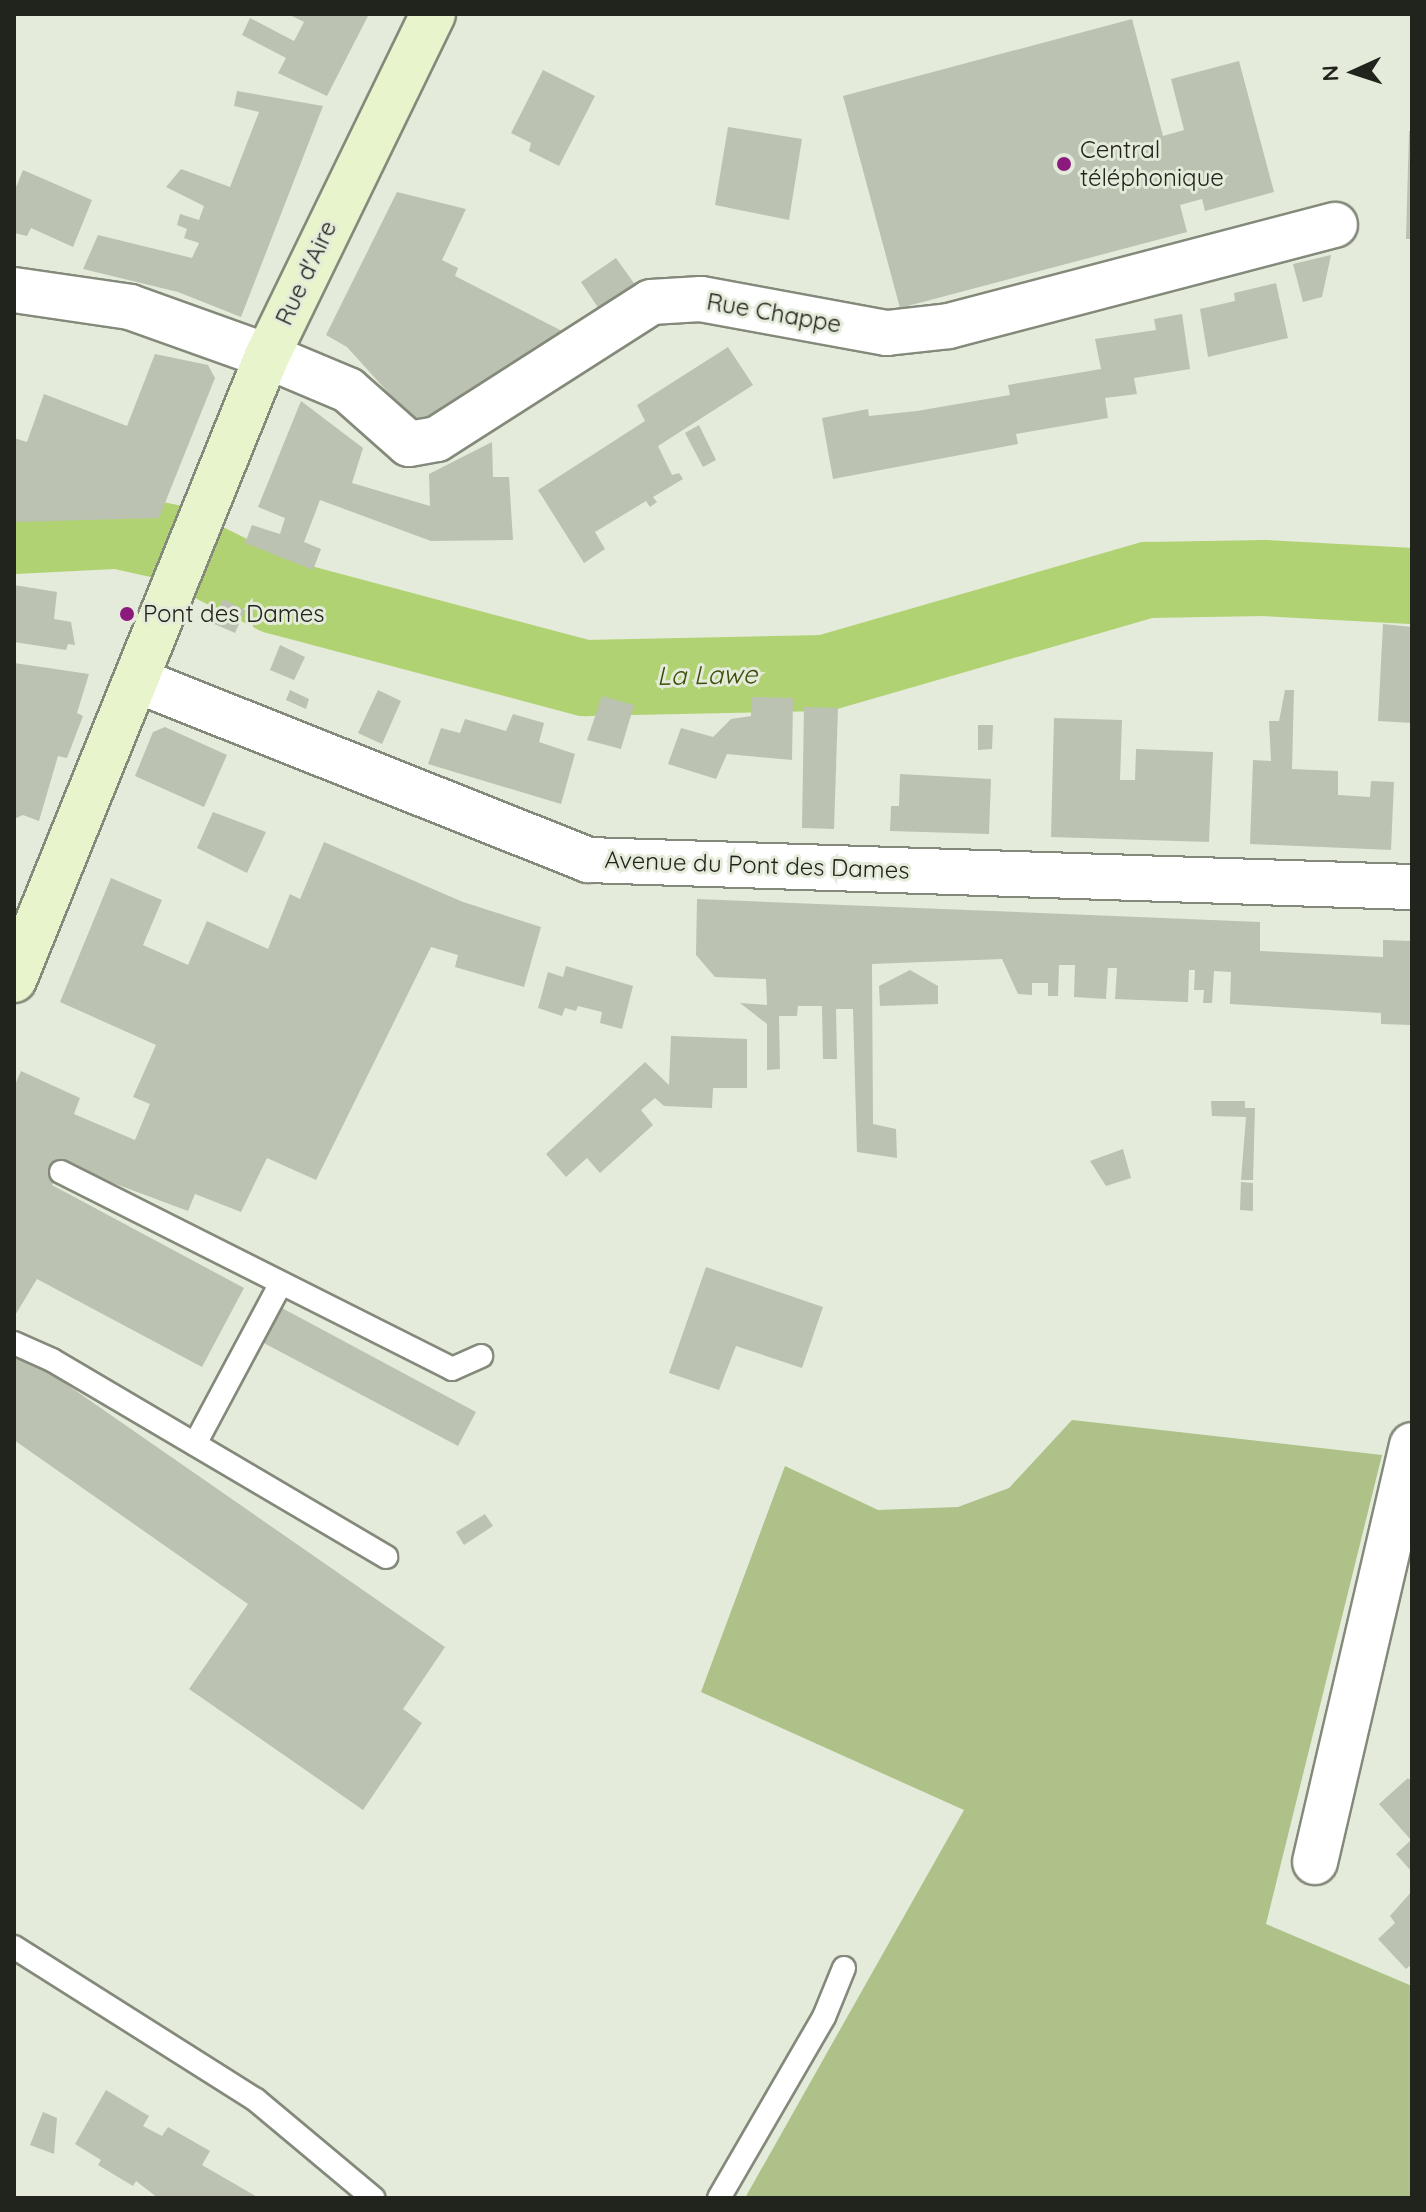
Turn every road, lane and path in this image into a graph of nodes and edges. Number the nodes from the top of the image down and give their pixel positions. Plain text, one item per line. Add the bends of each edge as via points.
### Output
1 (433, 14) edge
2 (1335, 225) dead end
3 (14, 290) edge
4 (267, 356) junction
5 (136, 680) junction
6 (1412, 887) edge
7 (26, 918) edge
8 (14, 980) edge
9 (61, 1172) dead end
10 (280, 1285) junction
11 (14, 1343) edge
12 (481, 1356) dead end
13 (195, 1444) junction
14 (1412, 1445) edge
15 (386, 1557) dead end
16 (1315, 1862) dead end
17 (14, 1947) edge
18 (844, 1968) dead end
19 (373, 2198) edge
20 (719, 2198) edge

1 - 4 main road, Rue d'Aire
2 - 4 street, Rue Chappe via 949,326 887,333 701,299 651,302 437,439 409,444 348,390
3 - 4 street via 130,307
4 - 5 main road, Rue d'Aire
5 - 6 street, Avenue du Pont des Dames via 588,860
5 - 7 main road
7 - 8 main road
9 - 10 lane
10 - 12 lane via 452,1369
10 - 13 lane
11 - 13 lane
13 - 15 lane
14 - 16 street
17 - 19 lane via 256,2100
18 - 20 lane via 824,2017

